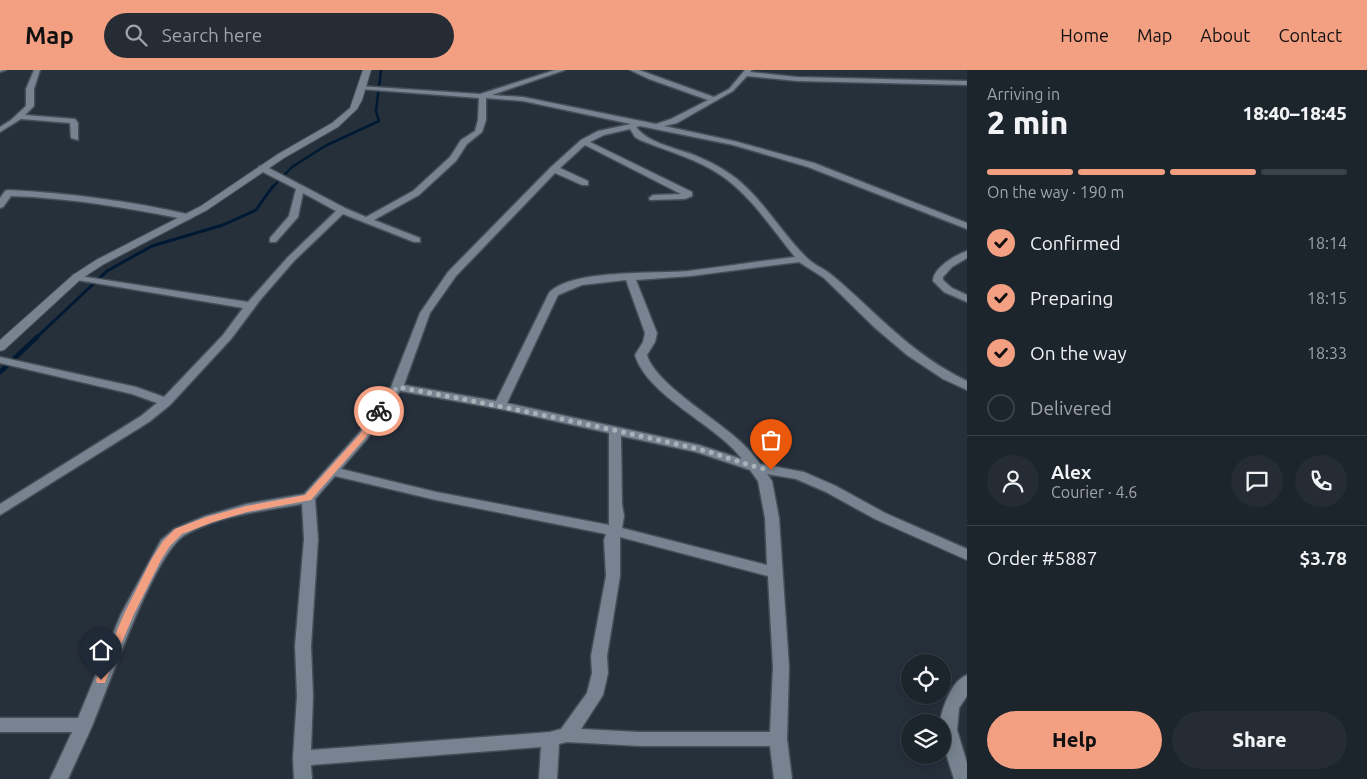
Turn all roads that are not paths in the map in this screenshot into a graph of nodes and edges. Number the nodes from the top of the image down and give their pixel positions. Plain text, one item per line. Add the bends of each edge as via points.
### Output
1 (37, 70) edge
2 (367, 70) edge
3 (562, 70) edge
4 (633, 70) edge
5 (747, 72) edge
6 (967, 83) edge
7 (361, 87) junction
8 (483, 95) junction
9 (714, 99) junction
10 (20, 117) junction
11 (636, 124) junction
12 (657, 126) junction
13 (0, 130) edge
14 (75, 138) dead end
15 (584, 142) junction
16 (262, 168) junction
17 (554, 169) junction
18 (585, 183) dead end
19 (300, 189) junction
20 (4, 192) edge
21 (653, 198) dead end
22 (0, 205) edge
23 (342, 210) junction
24 (188, 217) junction
25 (367, 220) junction
26 (967, 226) edge
27 (273, 240) dead end
28 (417, 240) dead end
29 (967, 254) edge
30 (801, 259) junction
31 (77, 277) junction
32 (630, 278) junction
33 (967, 299) edge
34 (250, 306) junction
35 (0, 347) edge
36 (0, 360) edge
37 (967, 386) edge
38 (397, 387) junction
39 (166, 402) junction
40 (500, 405) junction
41 (615, 431) junction
42 (757, 468) junction
43 (334, 471) junction
44 (308, 498) junction
45 (0, 510) edge
46 (615, 531) junction
47 (967, 556) edge
48 (774, 572) junction
49 (967, 682) edge
50 (0, 725) edge
51 (84, 725) junction
52 (558, 737) junction
53 (778, 739) junction
54 (302, 758) junction
55 (59, 779) edge
56 (303, 779) edge
57 (548, 779) edge
58 (783, 779) edge
59 (963, 779) edge

1 - 10 street via 30,89 30,106
2 - 7 street
3 - 8 street
4 - 9 street
5 - 6 street via 796,79
5 - 9 street via 731,90
7 - 8 street
7 - 16 street via 358,100 345,117
8 - 11 street via 523,99
8 - 25 street via 478,132 464,142 448,164 416,192
9 - 12 street via 674,121
10 - 13 street
10 - 14 street via 72,121
11 - 12 street
11 - 15 street via 601,133
11 - 30 street via 638,135 643,138 708,165 736,182
12 - 26 street via 784,156
15 - 17 street
15 - 21 street via 688,194
16 - 19 street
16 - 24 street
17 - 18 street
17 - 38 street via 437,293 425,313
19 - 23 street
19 - 27 street via 293,217
20 - 22 street
20 - 24 street via 77,199
23 - 25 street
23 - 34 street via 291,259
24 - 31 street
25 - 28 street
29 - 33 street via 938,276 938,281 948,290
30 - 32 street
30 - 37 street via 830,278 931,368
31 - 34 street
31 - 35 street
32 - 40 street via 586,280 554,292
32 - 42 street via 651,334 641,355 648,370 743,450
34 - 39 street
36 - 39 street via 136,391
38 - 40 street
38 - 43 street
39 - 45 street via 145,419
40 - 41 street
41 - 42 street via 713,453
41 - 46 street
42 - 47 street via 799,476 831,489 888,520
42 - 48 street via 765,481 772,518
43 - 44 street
43 - 46 street via 436,496
44 - 51 street via 210,519 178,532 166,543 129,614
44 - 54 street via 311,539 303,646
46 - 48 street
46 - 52 street via 611,540 612,576 595,695
48 - 53 street via 781,666
49 - 59 street via 951,707 948,730
50 - 51 street
51 - 55 street
52 - 53 street
52 - 54 street
52 - 57 street
53 - 58 street
54 - 56 street

